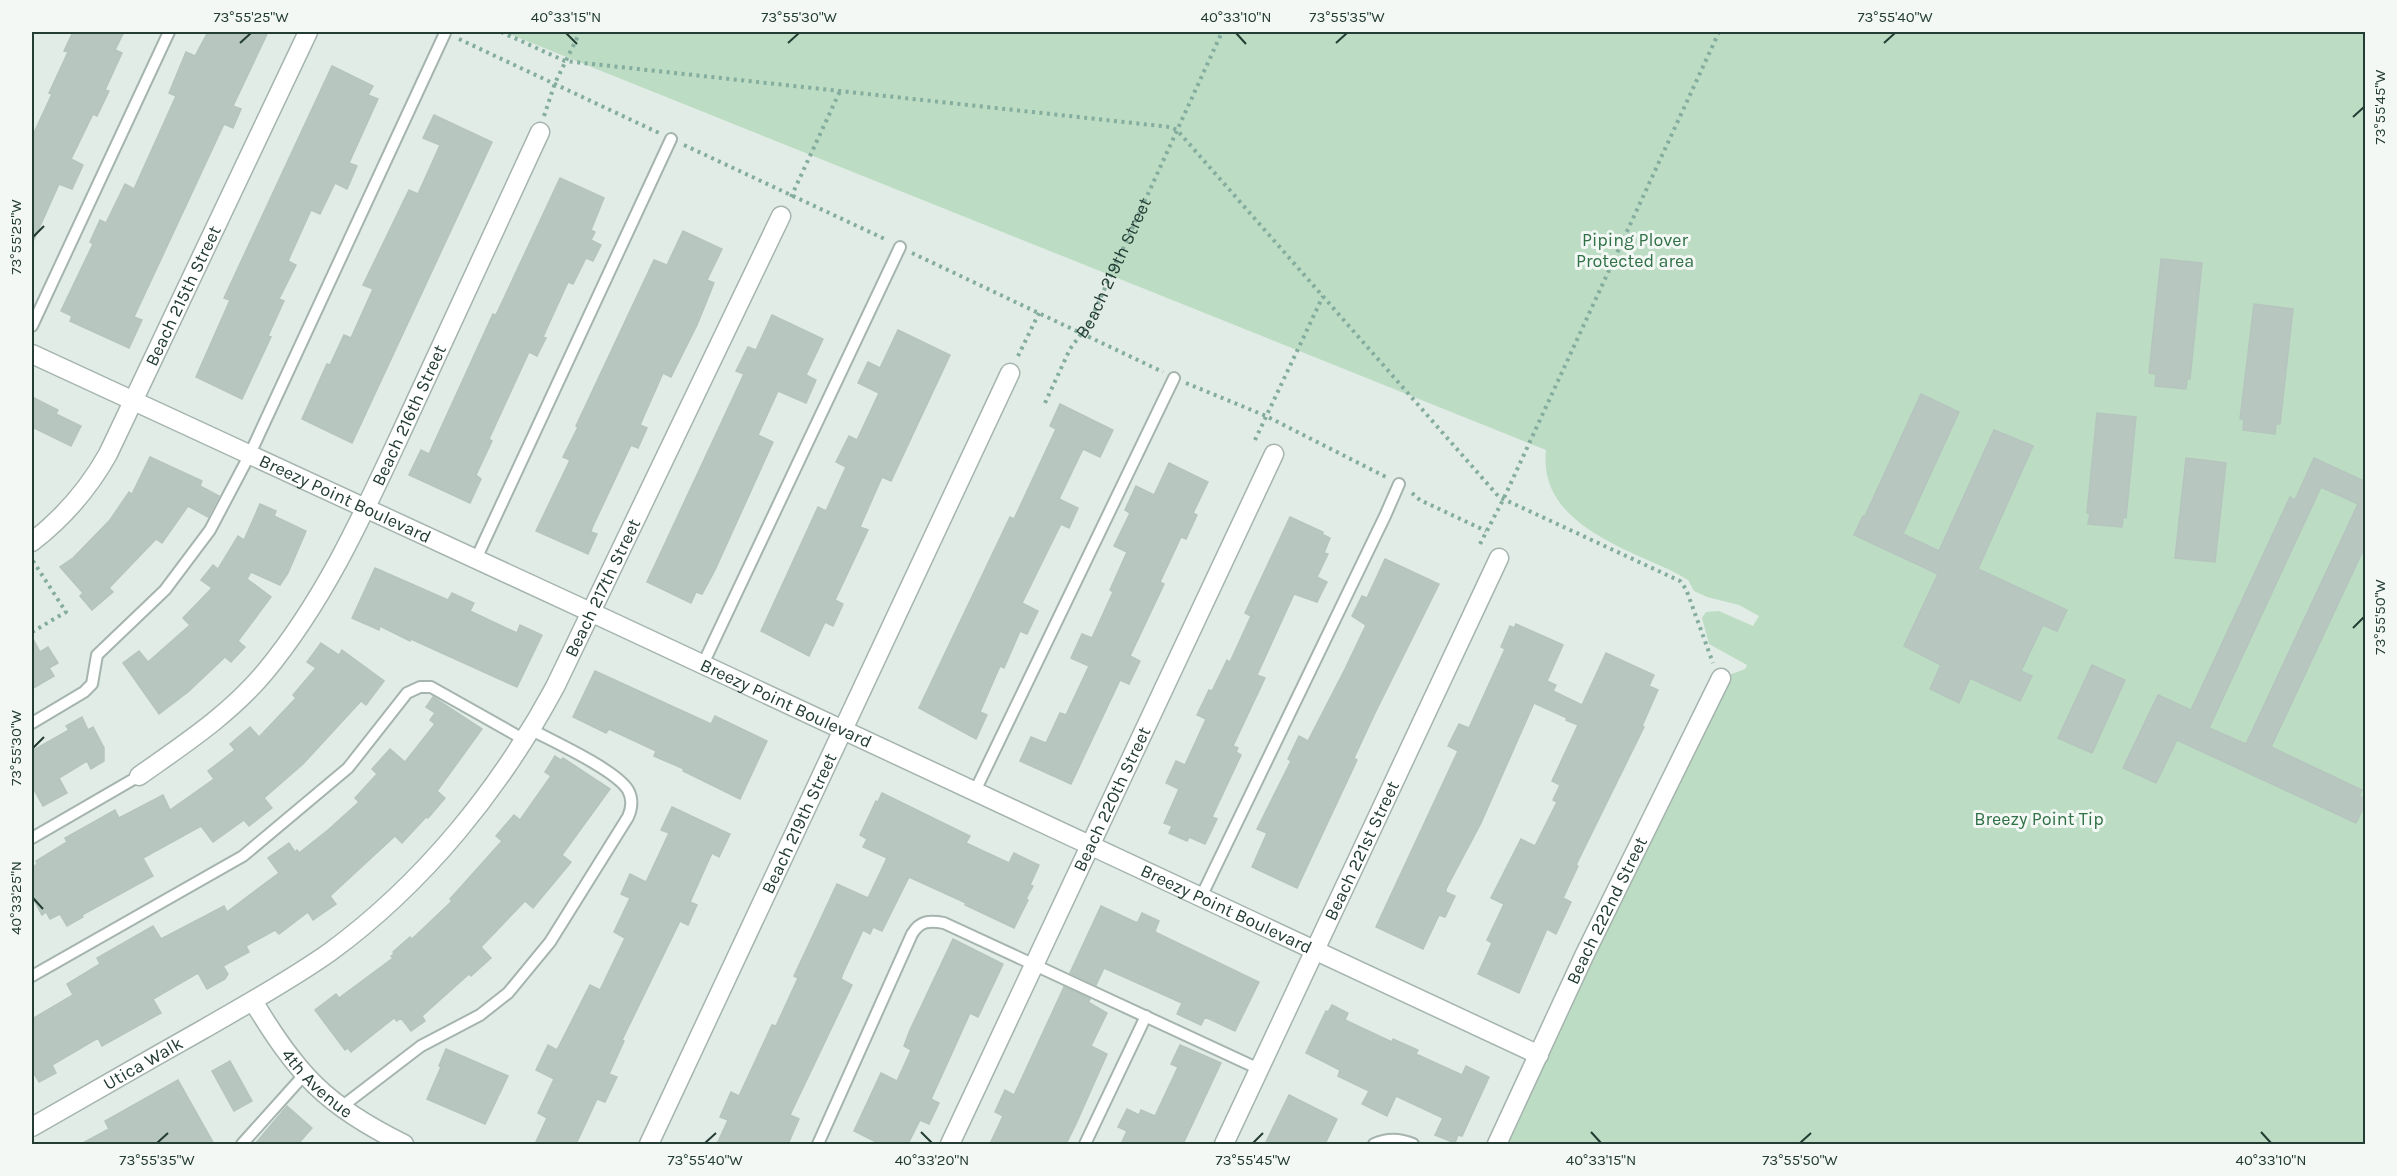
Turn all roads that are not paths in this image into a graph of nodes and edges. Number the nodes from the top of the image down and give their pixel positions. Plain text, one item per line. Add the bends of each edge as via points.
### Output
1 (170, 32) edge
2 (308, 32) edge
3 (445, 33) edge
4 (540, 132) road end
5 (671, 139) road end
6 (781, 216) road end
7 (900, 247) road end
8 (32, 326) edge
9 (32, 354) edge
10 (1010, 373) road end
11 (1174, 378) road end
12 (134, 402) junction
13 (1274, 454) dead end
14 (249, 456) junction
15 (1399, 484) road end
16 (365, 509) junction
17 (32, 542) edge
18 (1498, 558) dead end
19 (476, 559) junction
20 (592, 612) junction
21 (703, 664) junction
22 (1721, 678) dead end
23 (32, 723) edge
24 (843, 729) junction
25 (528, 735) junction
26 (139, 776) joint
27 (975, 791) junction
28 (32, 838) edge
29 (1090, 845) junction
30 (1201, 897) junction
31 (1314, 950) junction
32 (1034, 964) junction
33 (32, 976) edge
34 (253, 1000) junction
35 (1146, 1016) junction
36 (1539, 1055) junction
37 (1259, 1069) junction
38 (304, 1075) junction
39 (340, 1108) junction
40 (32, 1127) edge
41 (242, 1144) edge
42 (404, 1144) edge
43 (649, 1144) edge
44 (818, 1144) edge
45 (950, 1144) edge
46 (1085, 1144) edge
47 (1224, 1144) edge
48 (1374, 1144) edge
49 (1413, 1144) edge
50 (1497, 1144) edge

1 - 8 lane
2 - 12 street, Beach 215th Street
3 - 14 lane
4 - 16 street, Beach 216th Street
5 - 19 lane
6 - 20 street, Beach 217th Street
7 - 21 lane
9 - 12 street, Breezy Point Boulevard
10 - 24 street, Beach 219th Street
11 - 27 lane
12 - 14 street, Breezy Point Boulevard
12 - 17 street, Beach 215th Street via 92,480 69,509
13 - 29 street, Beach 220th Street
14 - 16 street, Breezy Point Boulevard
14 - 23 lane via 210,530 183,568 97,655 92,684
15 - 30 lane
16 - 19 street, Breezy Point Boulevard
16 - 26 street, Beach 216th Street via 317,599 264,673 204,731
18 - 31 street, Beach 221st Street
19 - 20 street, Breezy Point Boulevard
20 - 21 street, Breezy Point Boulevard
20 - 25 street, Beach 217th Street
21 - 24 street, Breezy Point Boulevard
22 - 36 street, Beach 222nd Street
24 - 27 street, Breezy Point Boulevard
24 - 43 street, Beach 219th Street
25 - 33 lane via 430,687 407,693 348,768 243,856
25 - 34 street, Beach 217th Street via 463,824 390,902 332,951
25 - 39 lane via 621,782 631,798 628,817 550,942 508,993 480,1015 421,1046
26 - 28 lane
27 - 29 street, Breezy Point Boulevard
29 - 30 street, Breezy Point Boulevard
29 - 32 street, Beach 220th Street
30 - 31 street, Breezy Point Boulevard
31 - 36 street, Breezy Point Boulevard
31 - 37 street, Beach 221st Street
32 - 35 lane
32 - 44 lane via 944,923 923,922 916,927
32 - 45 street, Beach 220th Street
34 - 38 street, 4th Avenue
34 - 40 street, Utica Walk
35 - 37 lane
35 - 46 lane
36 - 50 street, Beach 222nd Street
37 - 47 street, Beach 221st Street
38 - 39 street, 4th Avenue
38 - 41 lane
39 - 42 street, 4th Avenue
48 - 49 lane via 1395,1139

